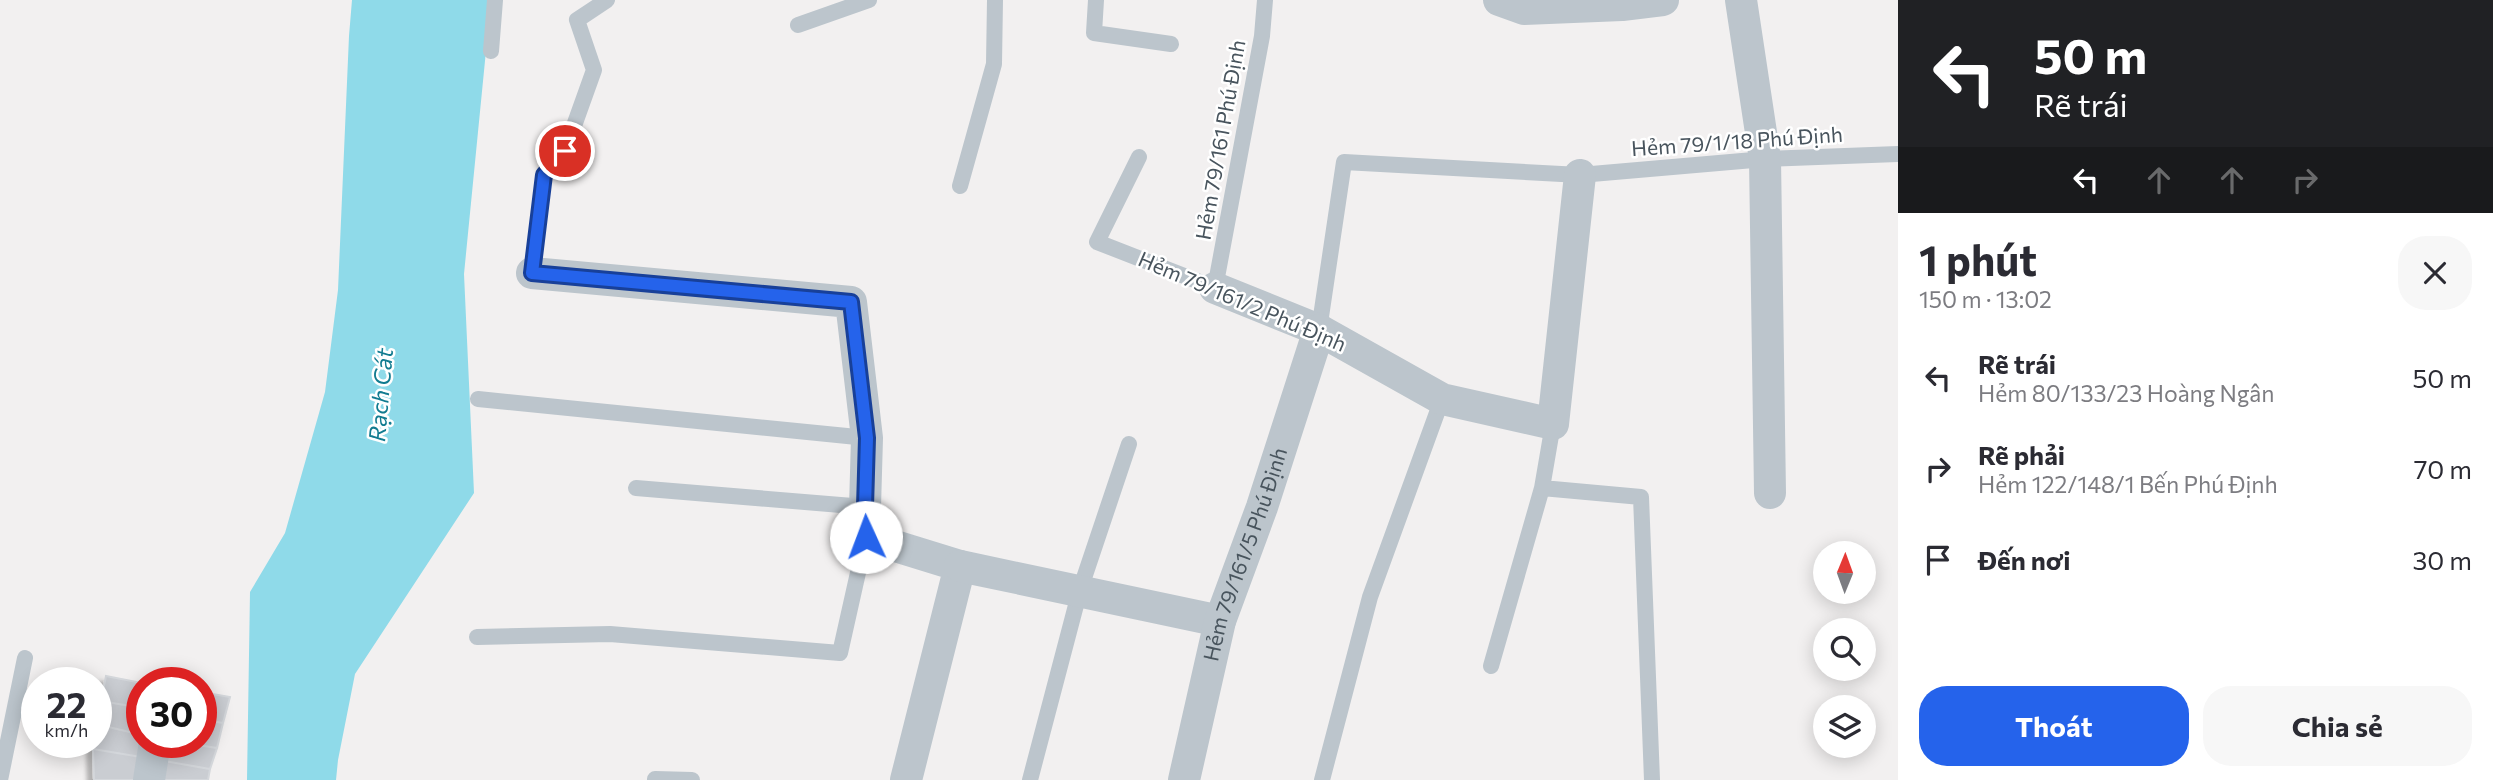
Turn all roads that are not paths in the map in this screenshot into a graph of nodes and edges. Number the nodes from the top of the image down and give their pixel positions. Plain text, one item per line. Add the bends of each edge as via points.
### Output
1 (495, 0) edge
2 (607, 0) edge
3 (869, 0) edge
4 (995, 0) edge
5 (1097, 0) edge
6 (1265, 0) edge
7 (1499, 0) edge
8 (1663, 0) edge
9 (1741, 0) edge
10 (798, 25) dead end
11 (1171, 44) dead end
12 (491, 51) dead end
13 (1898, 154) edge
14 (1139, 157) dead end
15 (1765, 159) junction
16 (1580, 174) junction
17 (960, 186) dead end
18 (532, 273) joint
19 (1215, 288) junction
20 (1319, 330) junction
21 (478, 398) dead end
22 (1442, 399) junction
23 (1553, 424) junction
24 (867, 438) junction
25 (1129, 444) dead end
26 (636, 488) dead end
27 (1542, 488) junction
28 (1770, 494) dead end
29 (866, 522) junction
30 (960, 566) junction
31 (1080, 590) junction
32 (1220, 621) junction
33 (477, 637) dead end
34 (25, 658) dead end
35 (1491, 666) dead end
36 (152, 758) edge
37 (655, 779) edge
38 (0, 780) edge
39 (149, 780) edge
40 (692, 780) edge
41 (906, 780) edge
42 (1030, 780) edge
43 (1184, 780) edge
44 (1322, 780) edge
45 (1652, 780) edge

1 - 12 lane
2 - 18 lane via 577,20 594,70 565,151 544,175
3 - 10 lane
4 - 17 lane via 994,64
5 - 11 lane via 1094,33
6 - 19 lane, Hẻm 79/161 Phú Định
7 - 8 street via 1524,9
9 - 15 street
13 - 15 lane, Hẻm 79/1/18 Phú Định
14 - 19 lane, Hẻm 79/161/2 Phú Định via 1097,242
15 - 16 lane, Hẻm 79/1/18 Phú Định
15 - 28 street
16 - 20 lane, Hẻm 79/1/18 Phú Định via 1344,162
16 - 23 street
18 - 24 street via 851,302
19 - 20 street, Hẻm 79/161/2 Phú Định
20 - 22 street, Hẻm 79/161/2 Phú Định
20 - 32 street, Hẻm 79/161/5 Phú Định
21 - 24 lane
22 - 23 street, Hẻm 79/161/2 Phú Định
22 - 44 lane via 1370,597
23 - 27 lane
24 - 29 street
25 - 31 lane
26 - 29 lane
27 - 35 lane
27 - 45 lane via 1641,497
29 - 30 street
29 - 33 lane via 840,653 610,634
30 - 31 street
30 - 41 street
31 - 32 street
31 - 42 lane
32 - 43 street, Hẻm 79/161/5 Phú Định
34 - 38 lane
36 - 39 street
37 - 40 lane

